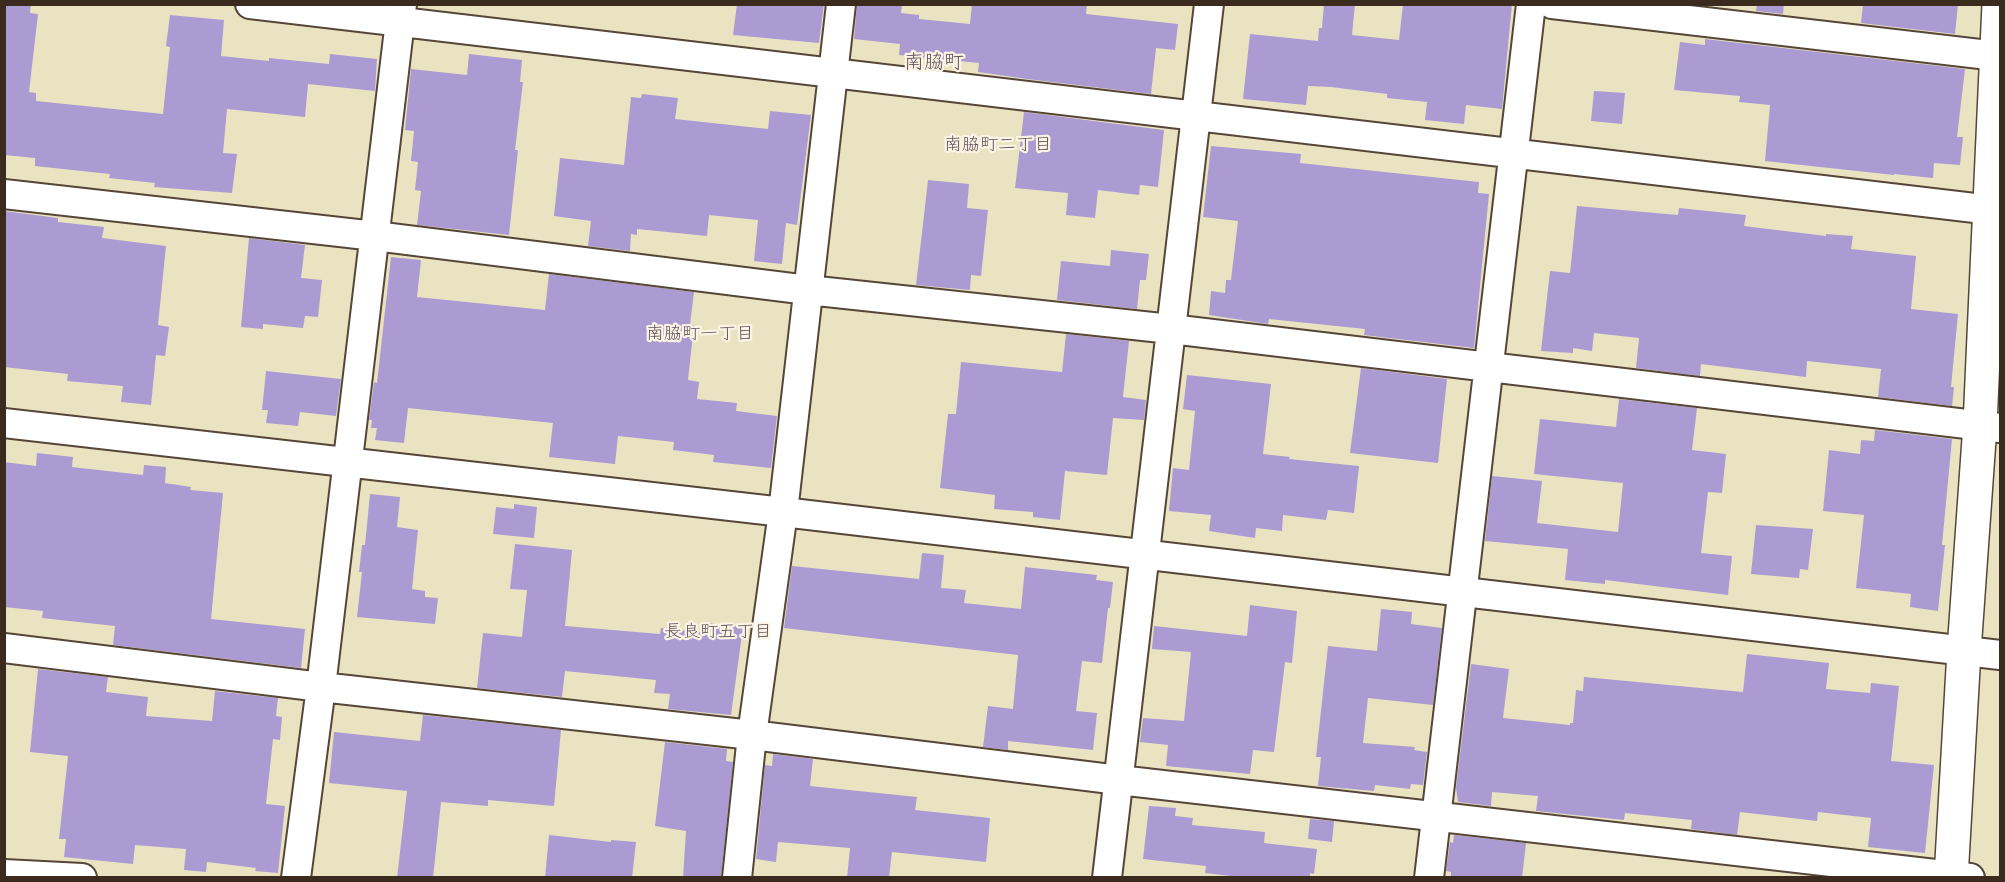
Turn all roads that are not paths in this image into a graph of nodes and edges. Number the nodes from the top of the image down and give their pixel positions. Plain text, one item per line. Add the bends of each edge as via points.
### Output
1 (250, 4) edge
2 (841, 4) edge
3 (1209, 4) edge
4 (1531, 4) edge
5 (1552, 4) edge
6 (1999, 4) edge
7 (401, 13) edge
8 (1998, 60) edge
9 (833, 73) junction
10 (1196, 117) junction
11 (1514, 153) junction
12 (4, 194) edge
13 (1995, 210) edge
14 (375, 236) junction
15 (808, 290) junction
16 (1171, 330) junction
17 (1489, 369) junction
18 (4, 423) edge
19 (1990, 427) edge
20 (348, 463) junction
21 (783, 512) junction
22 (1145, 555) junction
23 (1463, 593) junction
24 (4, 648) edge
25 (1964, 651) junction
26 (2001, 655) edge
27 (321, 687) junction
28 (752, 735) junction
29 (1119, 780) junction
30 (1437, 816) junction
31 (4, 874) edge
32 (1958, 877) edge
33 (82, 878) edge
34 (296, 878) edge
35 (737, 878) edge
36 (1107, 878) edge
37 (1429, 878) edge

1 - 7 street
2 - 9 street
3 - 10 street
4 - 11 street
5 - 8 street
6 - 8 street
7 - 9 street
7 - 14 street
8 - 13 street
9 - 10 street
9 - 15 street
10 - 11 street
10 - 16 street
11 - 13 street
11 - 17 street
12 - 14 street
13 - 19 street
14 - 15 street
14 - 20 street
15 - 16 street
15 - 21 street
16 - 17 street
16 - 22 street
17 - 19 street
17 - 23 street
18 - 20 street
19 - 25 street
20 - 21 street
20 - 27 street
21 - 22 street
21 - 28 street
22 - 23 street
22 - 29 street
23 - 25 street
23 - 30 street
24 - 27 street
25 - 26 street
25 - 32 street
27 - 28 street
27 - 34 street
28 - 29 street
28 - 35 street
29 - 30 street
29 - 36 street
30 - 32 street
30 - 37 street
31 - 33 street

